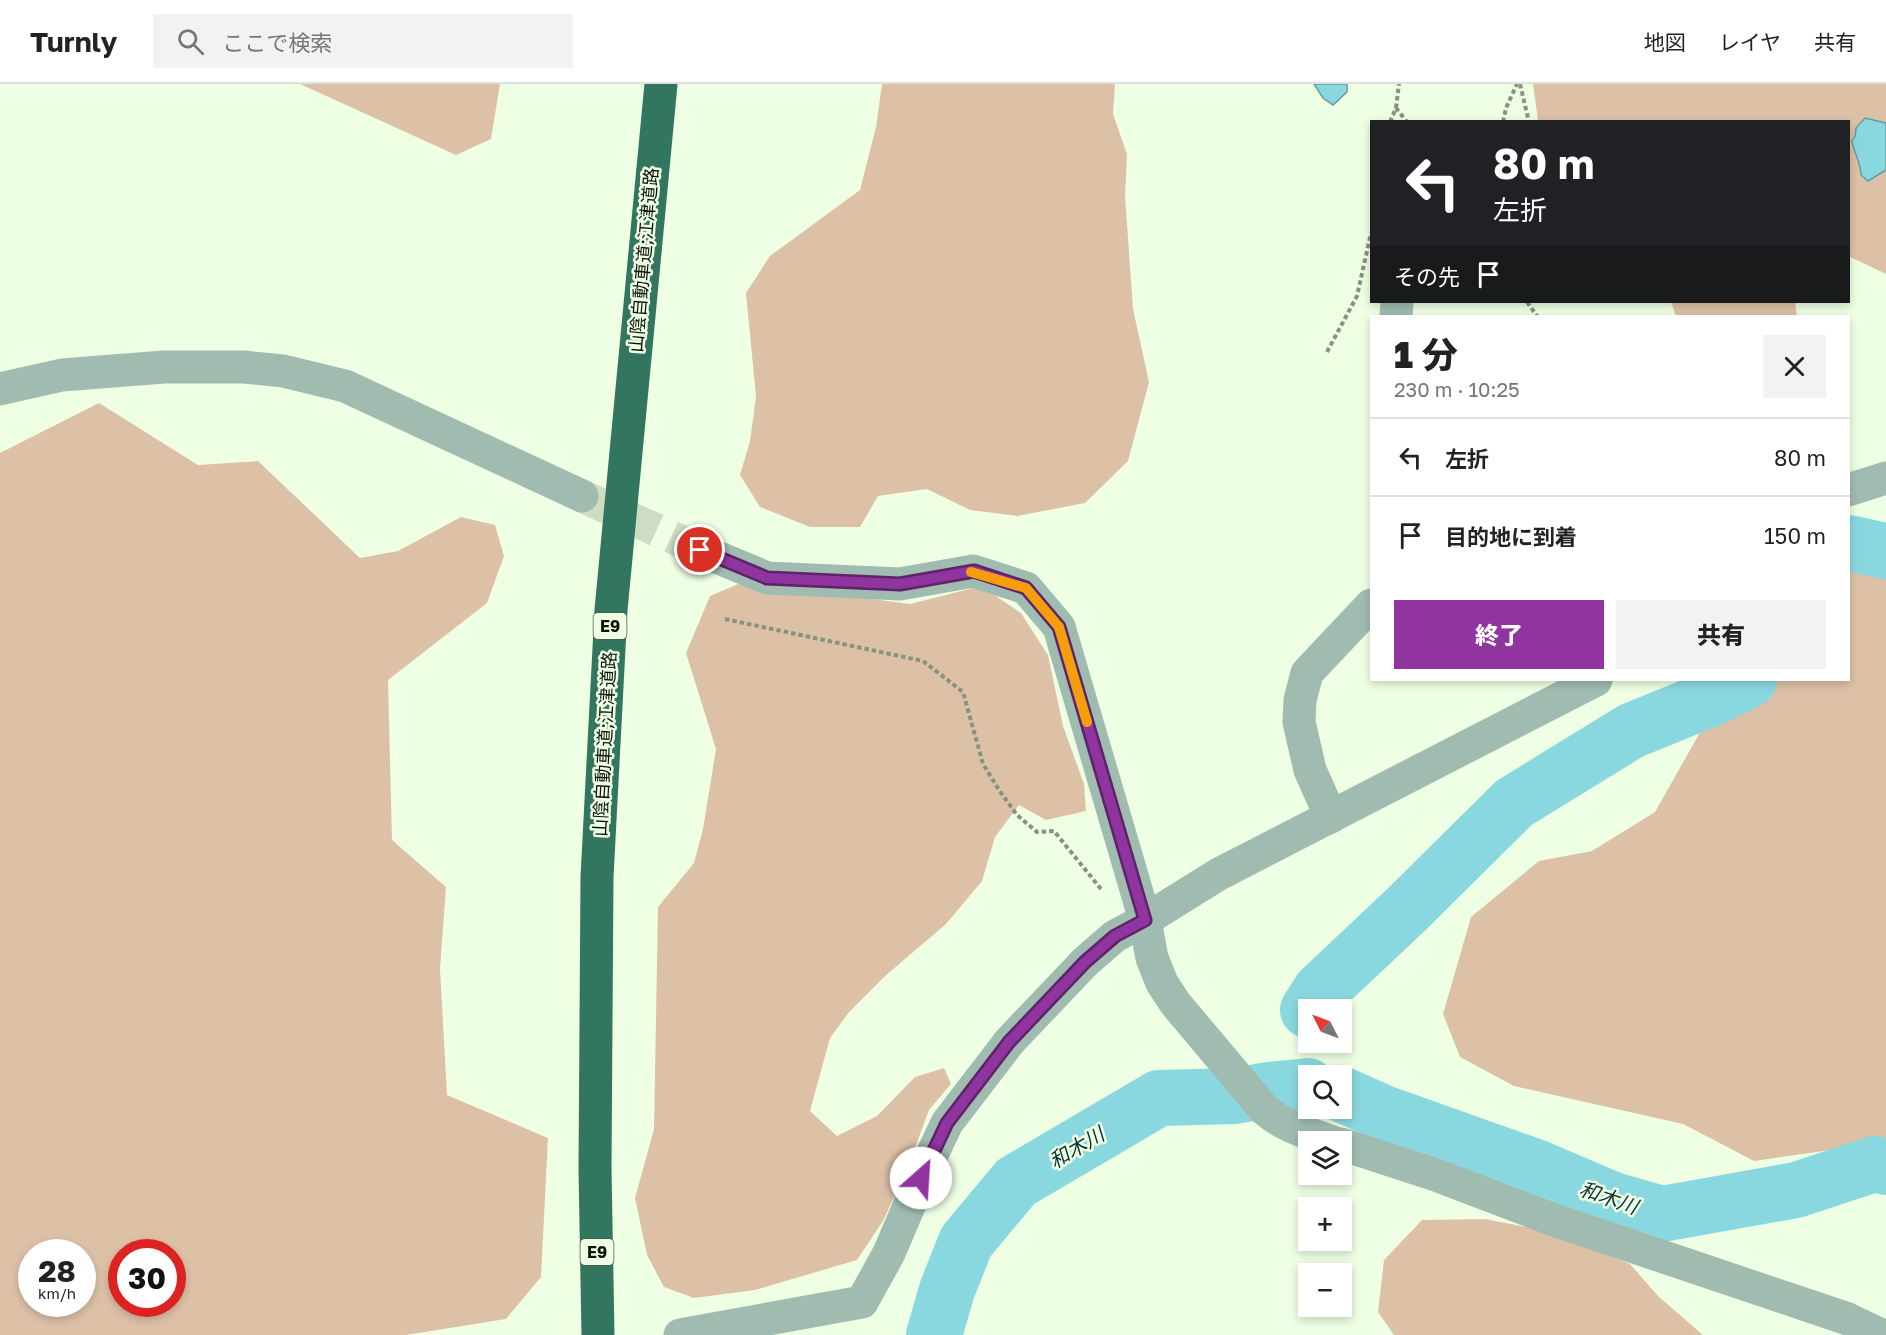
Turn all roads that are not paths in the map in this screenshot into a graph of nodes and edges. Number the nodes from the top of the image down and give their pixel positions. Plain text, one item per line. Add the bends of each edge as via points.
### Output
1 (661, 84) edge
2 (0, 389) edge
3 (1886, 478) edge
4 (1850, 489) edge
5 (582, 496) tunnel mouth
6 (700, 550) tunnel mouth
7 (1370, 606) edge
8 (1594, 681) edge
9 (1331, 817) junction
10 (1145, 920) junction
11 (1300, 1131) edge
12 (1352, 1148) edge
13 (598, 1335) edge
14 (680, 1335) edge
15 (1881, 1335) edge

1 - 13 highway, 山陰自動車道;江津道路 / E9 via 610,610 597,878
2 - 5 street via 62,375 164,367 283,371 345,386
3 - 4 street
6 - 10 street via 767,578 900,584 974,571 1026,588 1059,627
7 - 9 street via 1307,673 1300,700 1299,722 1310,770
8 - 9 street
9 - 10 street via 1218,874
10 - 11 street via 1152,958 1175,1003 1264,1109
10 - 14 street via 1115,936 1085,962 1009,1042 947,1123 889,1253 862,1302
12 - 15 street via 1848,1319

